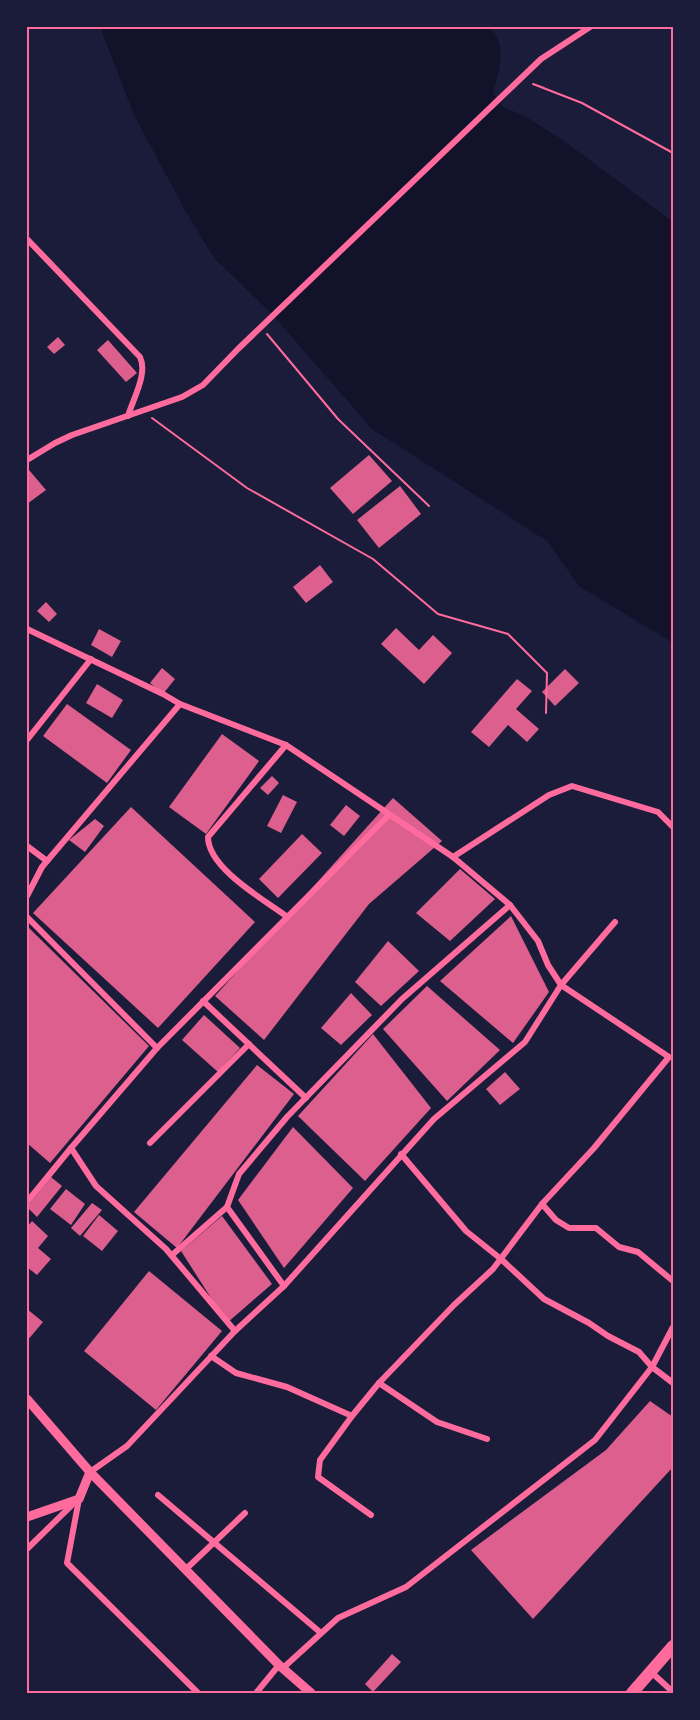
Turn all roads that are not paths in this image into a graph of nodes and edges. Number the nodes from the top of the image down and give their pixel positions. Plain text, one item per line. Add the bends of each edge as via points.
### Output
1 (590, 27) edge
2 (27, 239) edge
3 (128, 416) junction
4 (27, 460) edge
5 (27, 629) edge
6 (91, 659) junction
7 (180, 704) junction
8 (27, 740) edge
9 (286, 745) junction
10 (389, 815) junction
11 (673, 827) edge
12 (27, 846) edge
13 (453, 856) junction
14 (47, 861) junction
15 (27, 896) edge
16 (510, 905) junction
17 (286, 916) junction
18 (27, 917) edge
19 (615, 922) dead end
20 (561, 985) junction
21 (203, 1001) junction
22 (249, 1044) junction
23 (157, 1048) junction
24 (673, 1050) edge
25 (669, 1057) junction
26 (306, 1098) junction
27 (150, 1143) dead end
28 (71, 1148) junction
29 (401, 1154) junction
30 (27, 1202) edge
31 (542, 1204) junction
32 (226, 1207) junction
33 (172, 1255) junction
34 (501, 1259) junction
35 (673, 1281) edge
36 (284, 1286) junction
37 (673, 1327) edge
38 (235, 1331) junction
39 (211, 1356) junction
40 (652, 1367) junction
41 (379, 1383) junction
42 (673, 1383) edge
43 (27, 1399) edge
44 (352, 1416) junction
45 (487, 1440) dead end
46 (90, 1472) junction
47 (158, 1495) dead end
48 (79, 1499) junction
49 (245, 1513) dead end
50 (371, 1515) dead end
51 (27, 1517) edge
52 (214, 1541) junction
53 (27, 1549) edge
54 (185, 1569) junction
55 (321, 1633) junction
56 (673, 1646) edge
57 (281, 1667) junction
58 (651, 1672) junction
59 (673, 1692) edge
60 (198, 1693) edge
61 (256, 1693) edge
62 (311, 1693) edge
63 (632, 1693) edge

1 - 3 street via 541,59 203,385 182,397
2 - 3 street via 140,357 142,372
3 - 4 street via 55,442
5 - 6 street
6 - 7 street
6 - 8 street
7 - 9 street
7 - 14 street
9 - 10 street
9 - 17 street via 208,837 212,855 227,872
10 - 13 street
10 - 17 street
11 - 13 street via 658,812 572,786 549,795
12 - 14 street
13 - 16 street
14 - 15 street
16 - 20 street via 538,941
16 - 26 street via 402,999
17 - 21 street
18 - 23 street
19 - 20 street
20 - 25 street
20 - 29 street via 525,1042 434,1119
21 - 22 street
21 - 23 street
22 - 26 street
22 - 27 street
23 - 28 street
24 - 25 street
25 - 31 street
26 - 32 street via 239,1174
28 - 30 street
28 - 33 street via 96,1186
29 - 34 street via 466,1232
29 - 36 street
31 - 34 street
31 - 35 street via 569,1228 596,1228 619,1247 638,1252
32 - 33 street
32 - 36 street
33 - 38 street
34 - 40 street via 544,1299 639,1352
34 - 41 street
36 - 38 street
37 - 40 street
38 - 39 street
39 - 44 street via 236,1373 287,1387
39 - 46 street via 127,1446
40 - 42 street
40 - 55 street via 595,1440 406,1587 338,1618
41 - 44 street
41 - 45 street via 437,1422
43 - 46 street
44 - 50 street via 320,1460 318,1477
46 - 48 street
46 - 54 street
47 - 52 street
48 - 51 street
48 - 53 street
48 - 60 street via 67,1563
49 - 52 street
52 - 54 street
52 - 55 street
54 - 57 street
55 - 57 street
56 - 58 highway
57 - 61 street
57 - 62 street
58 - 59 street
58 - 63 highway

